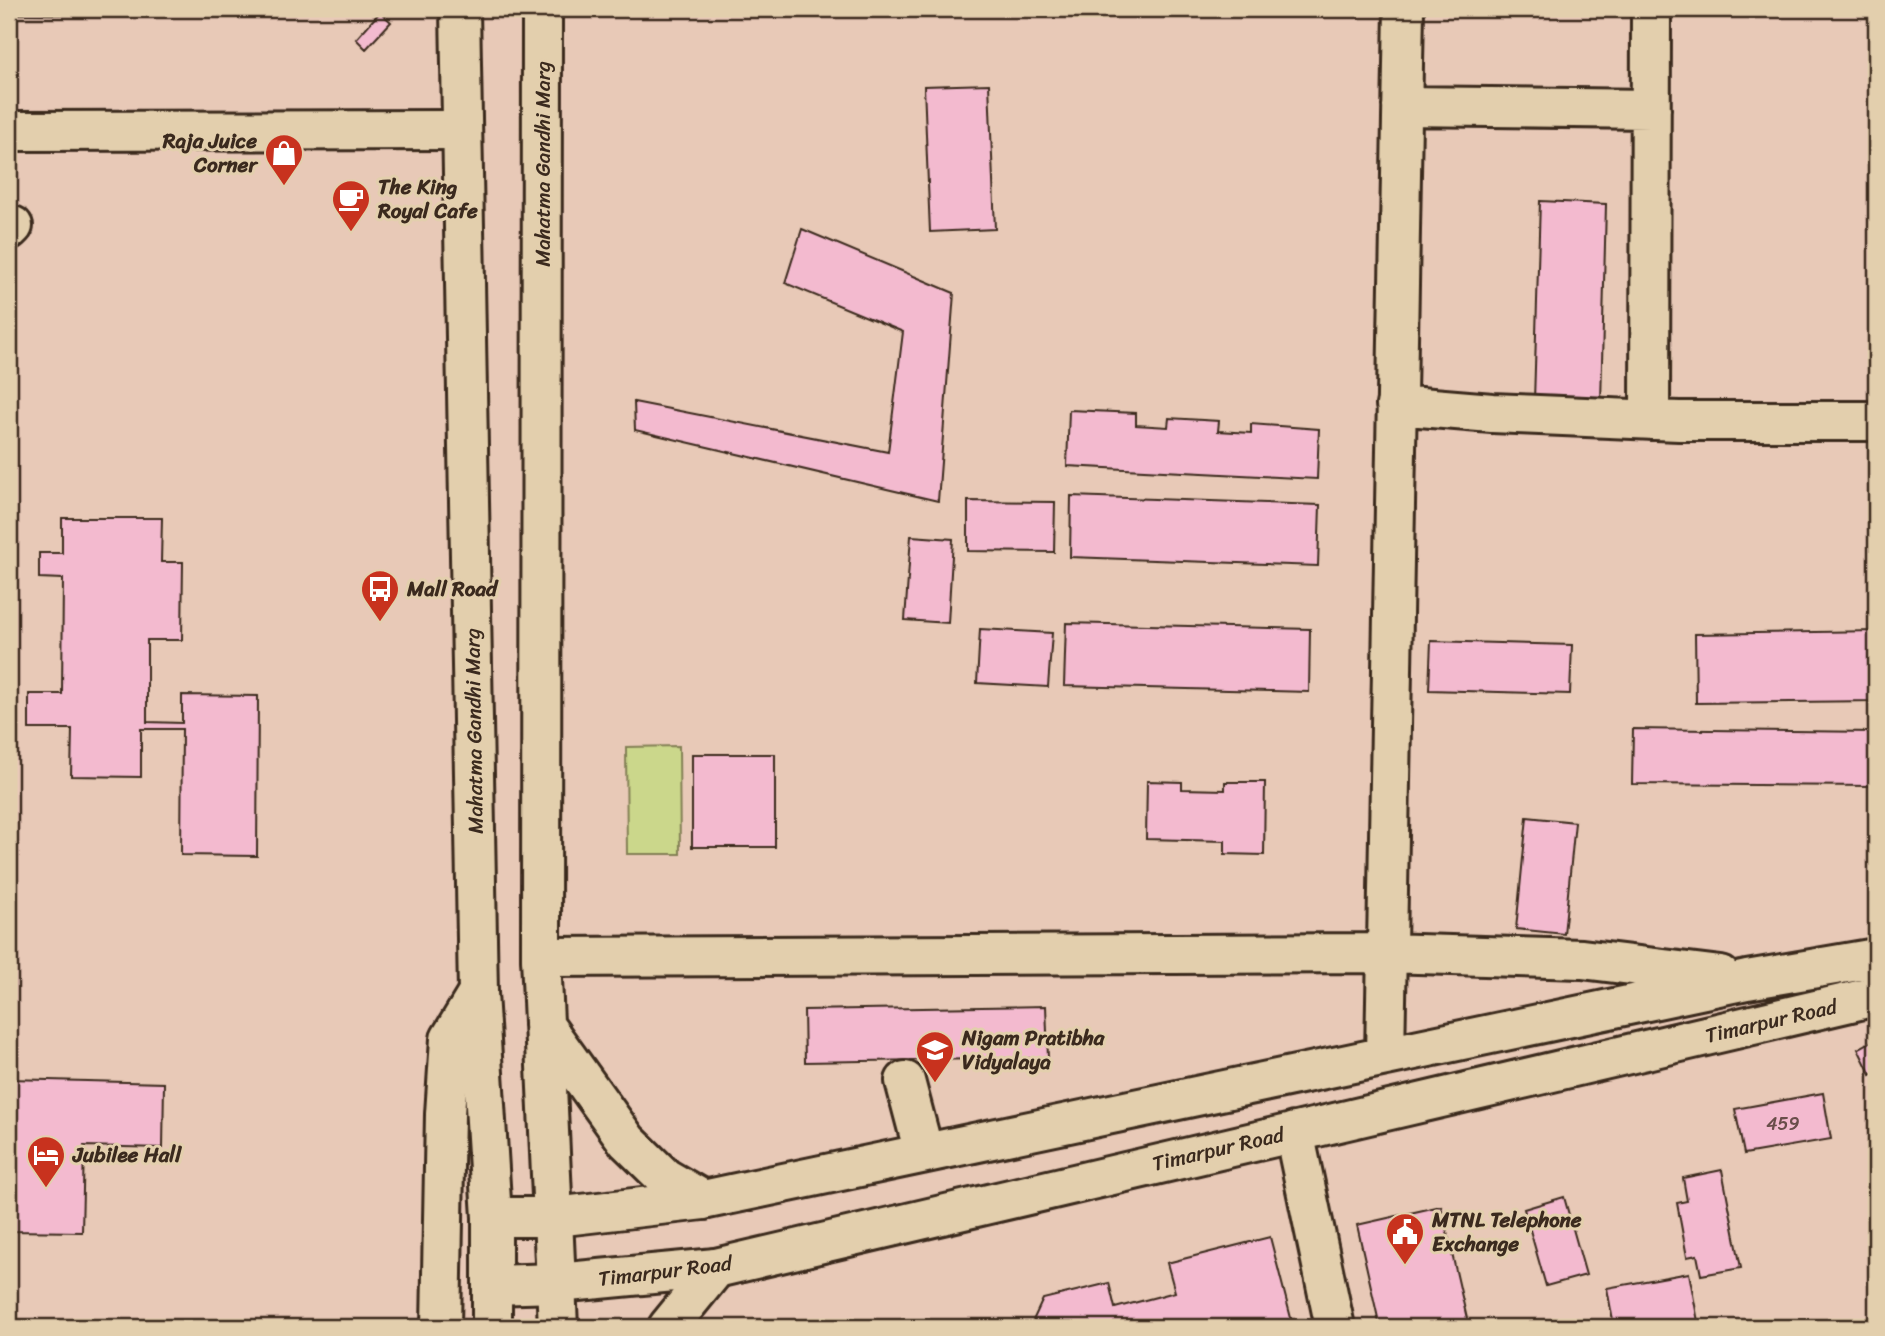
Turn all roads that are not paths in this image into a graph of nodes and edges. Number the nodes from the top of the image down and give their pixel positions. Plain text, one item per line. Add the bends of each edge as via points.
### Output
1 (460, 9) edge
2 (542, 9) edge
3 (1404, 9) edge
4 (1651, 9) edge
5 (1402, 106) junction
6 (1651, 109) junction
7 (461, 130) junction
8 (9, 131) edge
9 (1396, 405) junction
10 (1650, 420) junction
11 (1876, 421) edge
12 (1385, 953) junction
13 (541, 957) junction
14 (1876, 958) edge
15 (1747, 980) junction
16 (478, 993) junction
17 (1876, 996) edge
18 (543, 1023) junction
19 (1754, 1024) junction
20 (1385, 1056) junction
21 (905, 1081) dead end
22 (1294, 1132) junction
23 (924, 1153) junction
24 (703, 1200) junction
25 (492, 1217) junction
26 (555, 1217) junction
27 (716, 1268) junction
28 (557, 1283) junction
29 (494, 1285) junction
30 (441, 1327) edge
31 (492, 1327) edge
32 (558, 1327) edge
33 (668, 1327) edge
34 (1335, 1327) edge

1 - 7 street, Mahatma Gandhi Marg
2 - 13 street, Mahatma Gandhi Marg
3 - 5 street
4 - 6 street
5 - 6 street
5 - 9 street
6 - 10 street
7 - 8 street
7 - 16 street, Mahatma Gandhi Marg
9 - 10 street
9 - 12 street
10 - 11 street
12 - 13 street
12 - 15 street via 1582,959
12 - 20 street
13 - 18 street, Mahatma Gandhi Marg
14 - 15 street, Timarpur Road
15 - 19 street
15 - 20 street, Timarpur Road
16 - 25 street, Mahatma Gandhi Marg
16 - 30 street via 450,1039
17 - 19 street, Timarpur Road
18 - 24 street via 627,1142 665,1178
18 - 26 street, Mahatma Gandhi Marg
19 - 22 street, Timarpur Road
20 - 23 street, Timarpur Road
21 - 23 street
22 - 27 street, Timarpur Road
22 - 34 street
23 - 24 street, Timarpur Road
24 - 26 street, Timarpur Road
25 - 26 street, Timarpur Road
25 - 29 street, Mahatma Gandhi Marg
26 - 28 street, Mahatma Gandhi Marg
27 - 28 street, Timarpur Road
27 - 33 street
28 - 29 street, Timarpur Road
28 - 32 street, Mahatma Gandhi Marg
29 - 31 street, Mahatma Gandhi Marg

